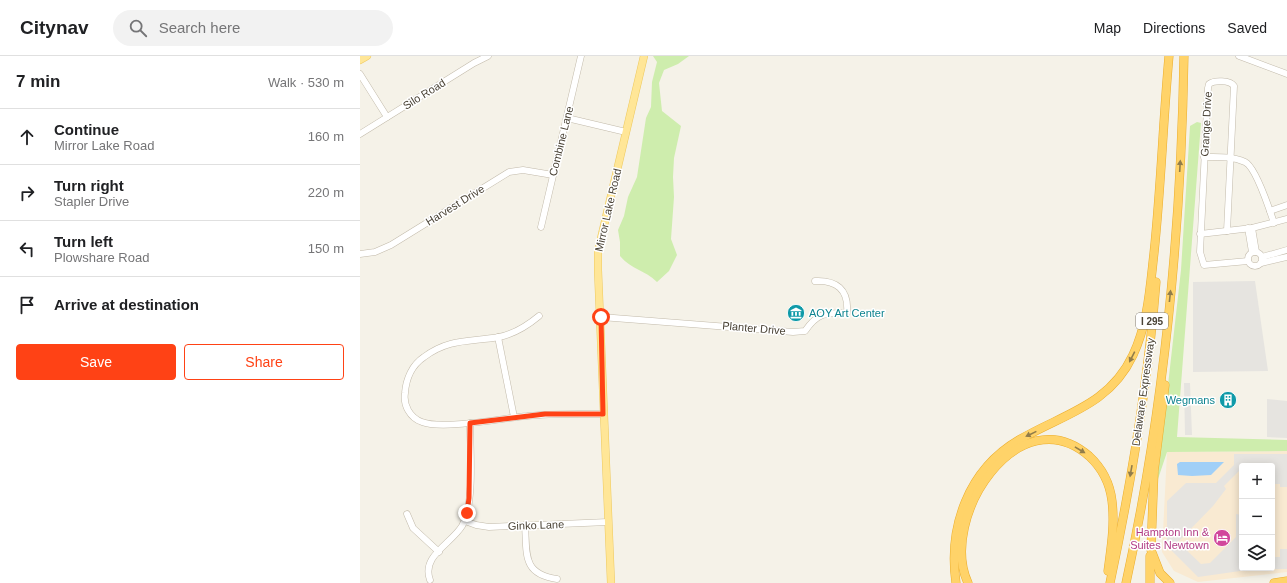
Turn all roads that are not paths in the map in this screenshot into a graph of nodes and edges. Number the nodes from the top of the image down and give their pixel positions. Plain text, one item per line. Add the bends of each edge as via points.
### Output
1 (367, 56) edge
2 (488, 56) edge
3 (573, 56) edge
4 (644, 56) edge
5 (1169, 56) edge
6 (1184, 56) edge
7 (1239, 56) edge
8 (581, 57) edge
9 (360, 60) edge
10 (360, 74) edge
11 (1287, 74) edge
12 (387, 117) junction
13 (567, 118) junction
14 (626, 132) junction
15 (360, 134) edge
16 (1204, 157) junction
17 (1230, 158) junction
18 (553, 175) junction
19 (1287, 205) edge
20 (1270, 211) junction
21 (1287, 219) edge
22 (1274, 223) junction
23 (541, 227) dead end
24 (1250, 228) junction
25 (1227, 231) junction
26 (1200, 234) junction
27 (1287, 250) edge
28 (1254, 252) junction
29 (360, 254) edge
30 (1287, 257) edge
31 (1262, 260) junction
32 (1248, 261) junction
33 (815, 281) dead end
34 (539, 316) dead end
35 (601, 317) junction
36 (498, 337) junction
37 (1166, 337) junction
38 (603, 414) junction
39 (514, 417) junction
40 (470, 423) junction
41 (407, 514) dead end
42 (464, 521) junction
43 (608, 522) junction
44 (525, 525) junction
45 (1150, 550) junction
46 (438, 552) junction
47 (557, 579) dead end
48 (430, 580) dead end
49 (611, 583) edge
50 (956, 583) edge
51 (968, 583) edge
52 (1106, 583) edge
53 (1110, 583) edge
54 (1126, 583) edge
55 (1150, 583) edge
56 (1170, 583) edge

1 - 9 main road
2 - 12 street, Silo Road
3 - 8 street
4 - 14 main road, Mirror Lake Road
5 -> 50 highway via 1156,235 1145,321 1137,346 1123,372 1102,396 1077,412 1019,440 986,468 968,496 958,521 954,553
5 -> 53 highway, Delaware Expressway / I 295 via 1163,197 1154,301 1133,461
37 -> 6 highway, Delaware Expressway / I 295 via 1180,184
7 - 11 street
8 - 13 street, Combine Lane
10 - 12 street
12 - 15 street, Silo Road
13 - 14 street
13 - 18 street, Combine Lane
14 - 35 main road, Mirror Lake Road via 598,250
16 - 17 street
16 - 17 street, Grange Drive via 1209,84 1229,82 1234,86
16 - 26 street, Grange Drive
17 - 20 street via 1246,162 1253,171
17 - 25 street, Grange Drive
18 - 23 street, Combine Lane
18 - 29 street, Harvest Drive via 523,170 509,172 391,245 375,252
19 - 20 street
20 - 22 street
21 - 22 street
22 - 24 street
24 - 25 street
24 - 28 street
25 - 26 street
26 - 32 street, Grange Drive via 1200,252 1204,265
27 - 31 street
28 - 31 street
28 - 32 street via 1248,256
30 - 31 street
31 - 32 street via 1255,266
33 - 35 street, Planter Drive via 828,280 837,284 846,300 847,313 824,313 812,321 805,331
34 - 36 street via 522,328
35 - 38 main road, Mirror Lake Road
36 - 39 street
36 - 40 street via 460,341 436,350 419,361 406,385 405,402 417,420 431,424
37 - 45 highway via 1165,383 1154,470
37 - 54 highway, Delaware Expressway / I 295 via 1151,447
38 - 39 street
38 - 43 main road, Mirror Lake Road
39 - 40 street
40 - 42 street via 469,498
41 - 46 street via 413,528
42 - 44 street, Ginko Lane via 489,527
42 - 46 street via 458,532
43 - 44 street, Ginko Lane
43 - 49 main road, Mirror Lake Road
44 - 47 street via 527,554 533,568 540,575
45 - 55 highway
45 - 56 highway via 1160,573
46 - 48 street via 428,568
51 -> 52 highway via 961,560 961,543 965,520 976,493 990,473 1012,451 1025,445 1046,441 1070,445 1085,453 1098,466 1106,480 1112,500 1113,520

